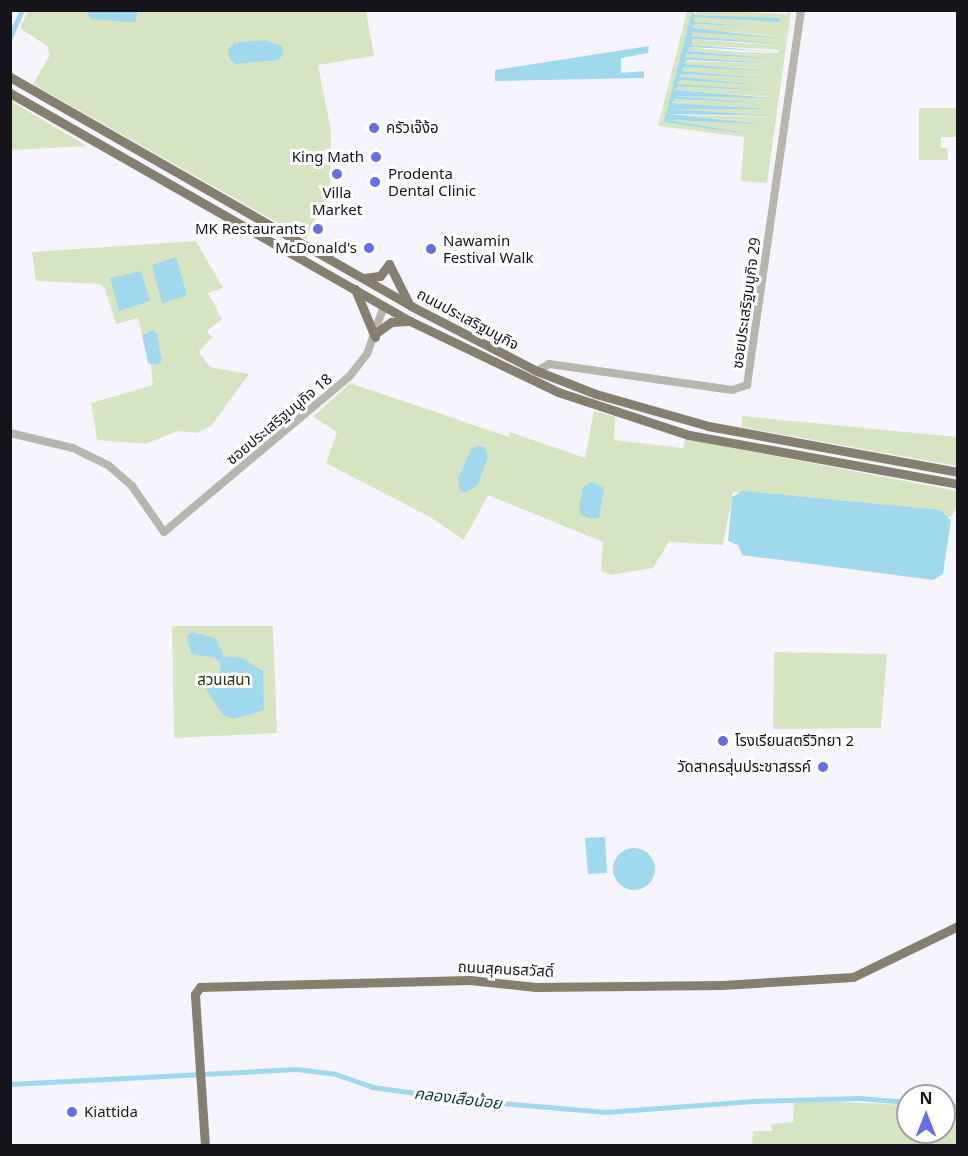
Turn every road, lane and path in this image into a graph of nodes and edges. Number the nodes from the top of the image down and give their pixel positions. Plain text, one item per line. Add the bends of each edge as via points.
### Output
1 (801, 10) edge
2 (10, 77) edge
3 (10, 93) edge
4 (363, 278) junction
5 (355, 289) junction
6 (387, 292) junction
7 (384, 306) junction
8 (411, 306) junction
9 (410, 321) junction
10 (375, 335) junction
11 (537, 371) junction
12 (10, 433) edge
13 (957, 472) edge
14 (957, 484) edge
15 (957, 926) edge
16 (205, 1146) edge

1 - 11 street, ซอยประเสริฐมนูกิจ 29 via 747,385 732,390 549,364
2 - 4 main road, ถนนประเสริฐมนูกิจ
3 - 5 main road, ถนนประเสริฐมนูกิจ
4 - 6 main road, ถนนประเสริฐมนูกิจ
4 - 8 main road via 380,276 389,264
5 - 7 main road, ถนนประเสริฐมนูกิจ
5 - 10 main road
6 - 7 main road
6 - 8 main road, ถนนประเสริฐมนูกิจ
7 - 9 main road, ถนนประเสริฐมนูกิจ
7 - 10 street, ซอยประเสริฐมนูกิจ 18
8 - 11 main road, ถนนประเสริฐมนูกิจ
9 - 10 main road via 391,322
9 - 14 main road, ถนนประเสริฐมนูกิจ via 530,380 640,421 733,444
10 - 12 street, ซอยประเสริฐมนูกิจ 18 via 361,363 345,381 164,532 132,486 108,465 73,448
11 - 13 main road, ถนนประเสริฐมนูกิจ via 596,394 708,426
15 - 16 main road, ถนนสุคนธสวัสดิ์ via 853,977 722,985 536,987 470,981 200,987 195,994

